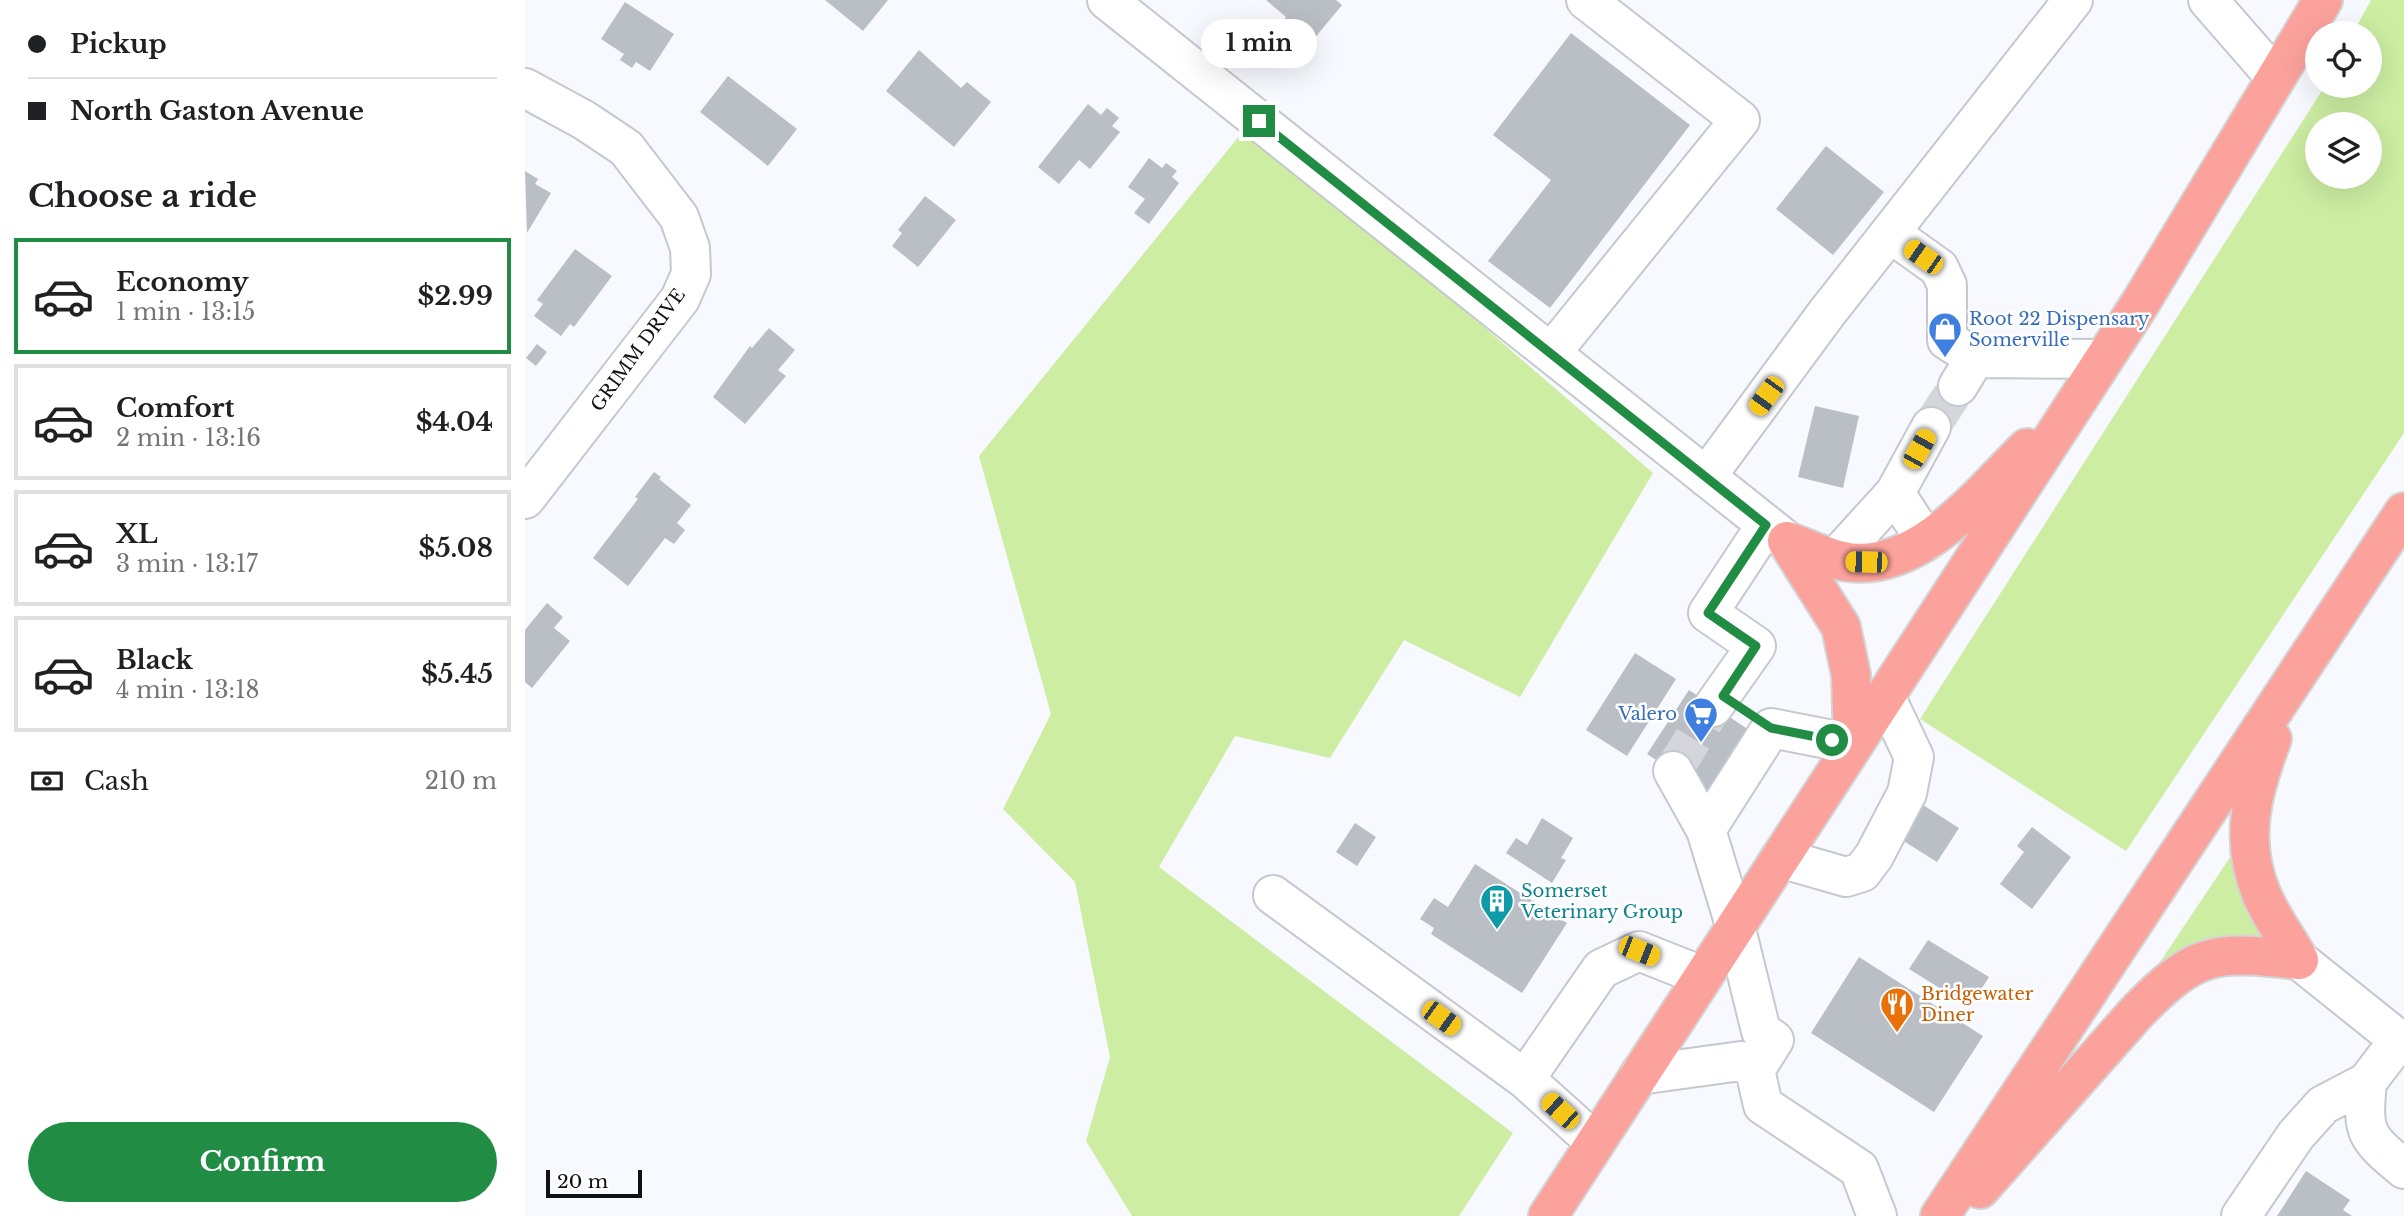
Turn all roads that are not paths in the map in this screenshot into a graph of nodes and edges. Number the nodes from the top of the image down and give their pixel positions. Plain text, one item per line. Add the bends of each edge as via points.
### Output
1 (1586, 0) edge
2 (2073, 0) edge
3 (2208, 0) edge
4 (2323, 0) edge
5 (1131, 7) edge
6 (2276, 78) junction
7 (525, 88) edge
8 (1890, 233) junction
9 (1551, 353) junction
10 (2103, 359) junction
11 (2077, 400) junction
12 (1931, 427) tunnel mouth
13 (1706, 477) junction
14 (1895, 493) junction
15 (525, 499) edge
16 (2404, 512) edge
17 (1777, 533) junction
18 (1926, 541) junction
19 (1835, 559) junction
20 (2293, 683) junction
21 (1885, 696) junction
22 (1771, 728) junction
23 (1853, 744) junction
24 (1673, 771) dead end
25 (1706, 830) junction
26 (1780, 858) junction
27 (1273, 895) dead end
28 (1735, 925) junction
29 (2299, 960) junction
30 (1702, 976) junction
31 (2402, 1042) edge
32 (1764, 1055) junction
33 (1639, 1075) junction
34 (1525, 1079) junction
35 (2367, 1082) junction
36 (1595, 1142) junction
37 (2404, 1169) edge
38 (1548, 1216) edge
39 (1877, 1216) edge
40 (1940, 1216) edge
41 (1955, 1216) edge
42 (2241, 1216) edge

1 - 9 street via 1740,120
2 - 8 street
3 - 6 street
4 - 6 highway
5 - 9 street
6 - 10 highway
7 - 15 street, GRIMM DRIVE via 626,148 679,217 690,248 691,274 680,299
8 - 10 street via 1939,268 1947,285 1947,340 1966,372
8 - 13 street
9 - 13 street
10 - 11 highway
11 - 18 highway
11 - 21 highway
12 - 14 street
13 - 17 street
14 - 18 street
14 - 19 street
16 - 20 highway
17 - 19 highway
17 - 22 street via 1708,613 1756,646 1718,701
17 - 23 highway via 1841,627 1851,675
18 - 19 highway via 1891,558 1866,562
20 - 29 highway via 2256,780 2248,835 2262,896
20 - 40 highway
21 - 23 highway
21 - 26 street via 1914,757 1907,793 1874,856 1862,872 1846,877
22 - 23 street
22 - 25 street
23 - 26 highway
24 - 25 street
25 - 28 street
26 - 28 highway
27 - 34 street
28 - 30 highway
28 - 32 street
29 - 31 street
29 - 41 highway via 2232,954 2185,968 2136,1013
30 - 33 highway
30 - 34 street via 1639,951 1601,968
31 - 35 street
32 - 33 street
32 - 39 street via 1763,1105 1860,1169
33 - 36 highway
34 - 36 street
35 - 37 street via 2364,1110 2368,1134
35 - 42 street via 2323,1105 2296,1135
36 - 38 highway

